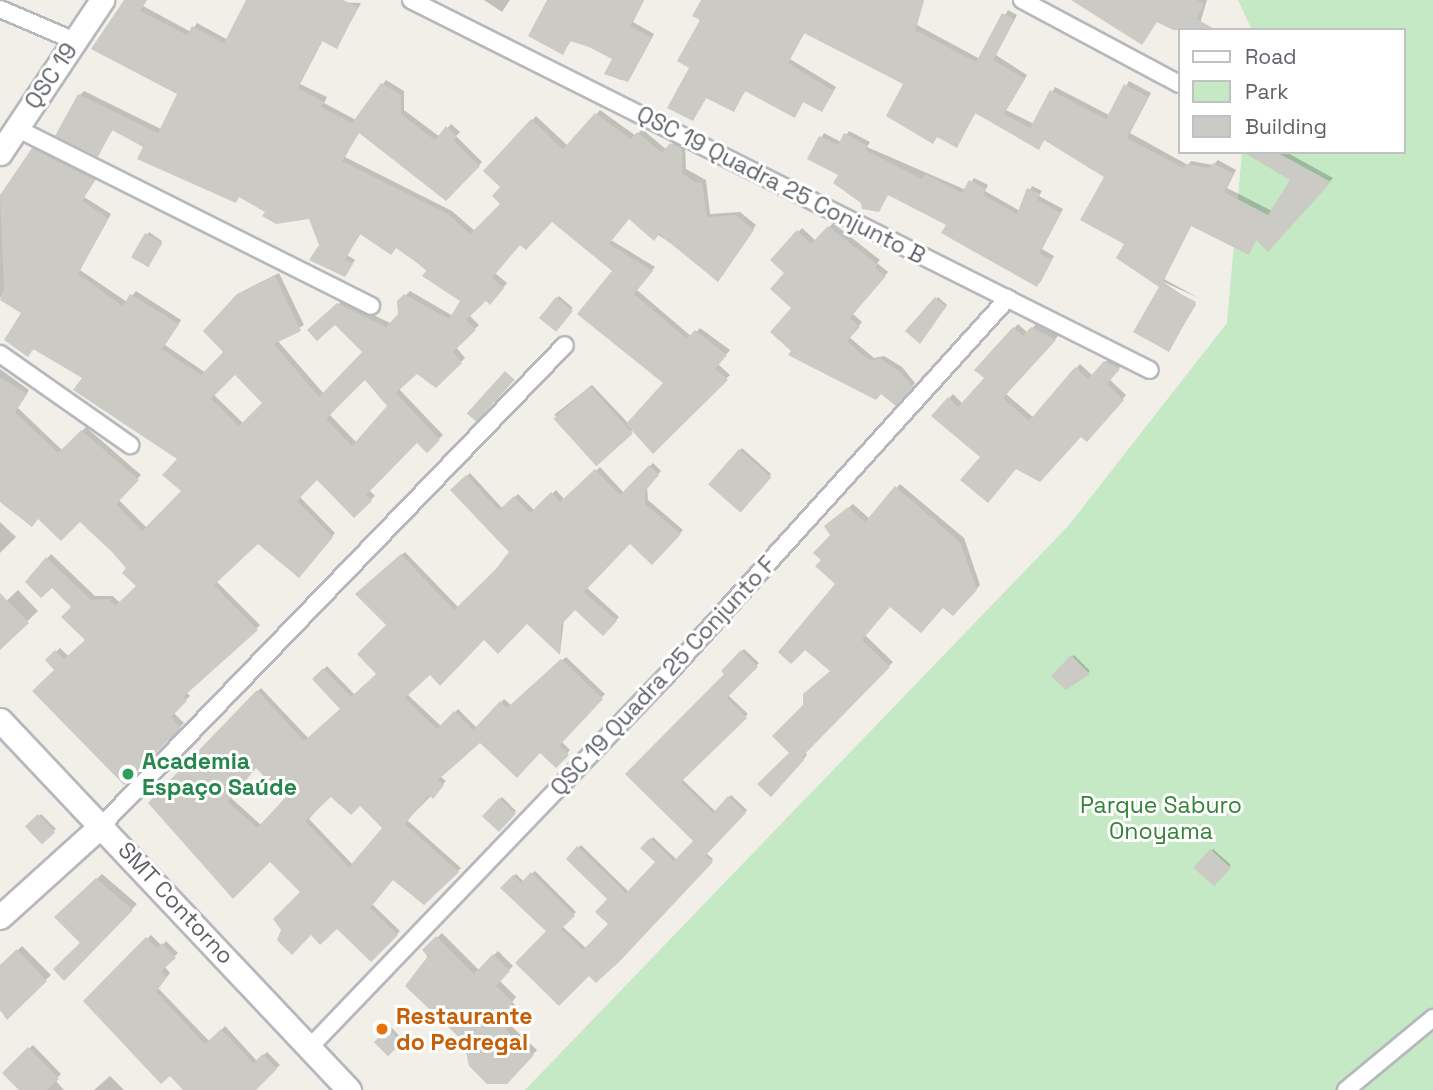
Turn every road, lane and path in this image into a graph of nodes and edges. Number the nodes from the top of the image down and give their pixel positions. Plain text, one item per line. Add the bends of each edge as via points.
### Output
1 (102, 0) edge
2 (411, 0) edge
3 (1022, 0) edge
4 (0, 9) edge
5 (75, 41) junction
6 (1178, 84) edge
7 (16, 128) junction
8 (0, 153) edge
9 (1008, 298) junction
10 (371, 306) dead end
11 (565, 345) dead end
12 (0, 354) edge
13 (1150, 370) dead end
14 (130, 445) dead end
15 (0, 720) edge
16 (103, 824) junction
17 (0, 917) edge
18 (1433, 1018) edge
19 (310, 1047) junction
20 (349, 1090) edge
21 (1346, 1090) edge

1 - 5 street, QSC 19
2 - 9 street, QSC 19 Quadra 25 Conjunto B
3 - 6 street
4 - 5 street
5 - 7 street, QSC 19
7 - 8 street, QSC 19
7 - 10 street
9 - 13 street, QSC 19 Quadra 25 Conjunto B
9 - 19 street, QSC 19 Quadra 25 Conjunto F via 665,677
11 - 16 street
12 - 14 street
15 - 16 street, SMT Contorno
16 - 17 street
16 - 19 street, SMT Contorno
18 - 21 street
19 - 20 street, SMT Contorno

